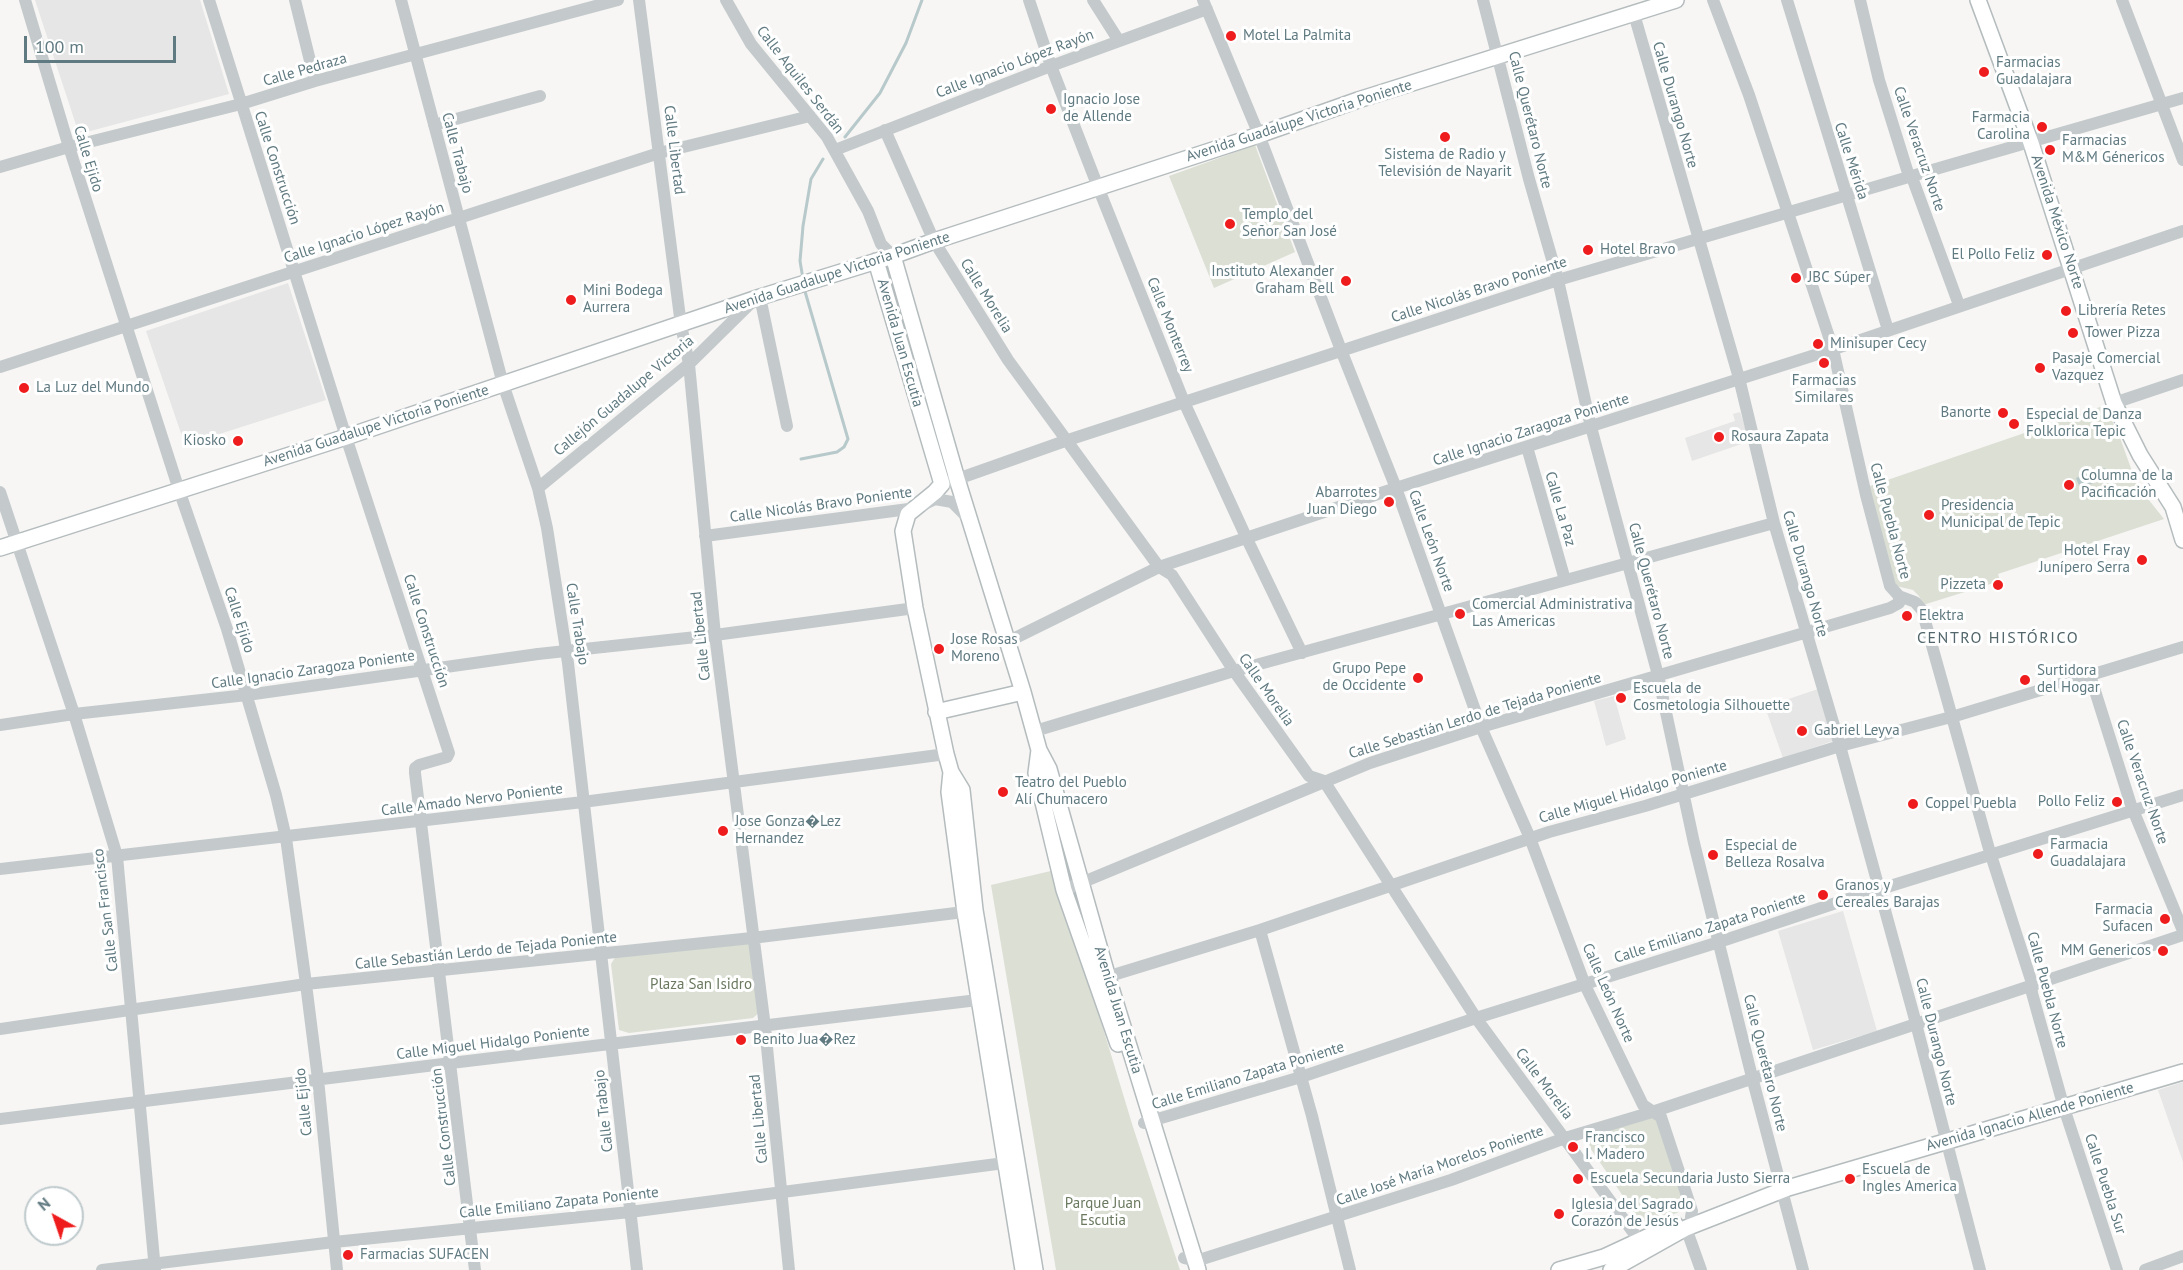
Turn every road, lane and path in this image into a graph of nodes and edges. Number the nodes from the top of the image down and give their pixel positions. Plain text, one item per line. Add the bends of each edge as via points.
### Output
1 (25, 0) edge
2 (209, 0) edge
3 (295, 0) edge
4 (401, 0) edge
5 (618, 0) edge
6 (639, 0) edge
7 (726, 0) edge
8 (1029, 0) edge
9 (1093, 0) edge
10 (1483, 0) edge
11 (1676, 0) edge
12 (1713, 0) edge
13 (1787, 0) edge
14 (1860, 0) edge
15 (1978, 0) edge
16 (2122, 0) edge
17 (1205, 5) edge
18 (1634, 14) junction
19 (1119, 41) junction
20 (415, 55) junction
21 (1498, 55) junction
22 (1052, 66) junction
23 (315, 81) junction
24 (540, 96) dead end
25 (2183, 98) edge
26 (241, 104) junction
27 (2162, 104) junction
28 (810, 116) junction
29 (434, 125) junction
30 (880, 132) junction
31 (1259, 135) junction
32 (2031, 143) junction
33 (69, 147) junction
34 (835, 150) junction
35 (659, 153) junction
36 (2183, 160) edge
37 (0, 167) edge
38 (1911, 176) junction
39 (1098, 187) junction
40 (1846, 195) junction
41 (1787, 213) junction
42 (458, 219) junction
43 (2183, 231) edge
44 (1699, 240) junction
45 (934, 241) junction
46 (881, 244) junction
47 (893, 256) junction
48 (876, 261) junction
49 (2072, 267) junction
50 (295, 271) junction
51 (1558, 280) junction
52 (757, 298) junction
53 (1959, 305) junction
54 (681, 325) junction
55 (126, 326) junction
56 (1888, 330) junction
57 (1833, 349) junction
58 (1341, 350) junction
59 (689, 364) junction
60 (0, 367) edge
61 (1739, 378) junction
62 (2183, 380) edge
63 (503, 384) junction
64 (1185, 402) junction
65 (2114, 403) junction
66 (787, 426) dead end
67 (1591, 427) junction
68 (346, 437) junction
69 (1065, 441) junction
70 (1527, 447) junction
71 (957, 479) junction
72 (942, 484) junction
73 (538, 488) junction
74 (1396, 489) junction
75 (179, 490) junction
76 (0, 492) edge
77 (916, 508) junction
78 (969, 519) junction
79 (1774, 523) junction
80 (705, 536) junction
81 (1247, 538) junction
82 (2183, 539) edge
83 (17, 543) junction
84 (0, 548) edge
85 (1628, 562) junction
86 (1159, 567) junction
87 (1565, 580) junction
88 (1899, 596) junction
89 (915, 608) junction
90 (1443, 615) junction
91 (1807, 633) junction
92 (715, 635) junction
93 (1007, 642) junction
94 (2183, 647) edge
95 (1302, 653) junction
96 (423, 670) junction
97 (1234, 671) junction
98 (1658, 675) junction
99 (2090, 675) junction
100 (1023, 692) junction
101 (248, 695) junction
102 (936, 712) junction
103 (74, 714) junction
104 (1951, 717) junction
105 (0, 725) edge
106 (1481, 726) junction
107 (1035, 731) junction
108 (1840, 746) junction
109 (1039, 750) junction
110 (946, 754) junction
111 (1324, 781) junction
112 (734, 783) junction
113 (1684, 794) junction
114 (2183, 795) edge
115 (583, 802) junction
116 (2133, 812) junction
117 (421, 821) junction
118 (286, 838) junction
119 (1530, 838) junction
120 (1991, 854) junction
121 (117, 855) junction
122 (0, 869) edge
123 (1081, 882) junction
124 (1391, 886) junction
125 (1064, 890) junction
126 (1879, 890) junction
127 (970, 911) junction
128 (1260, 930) junction
129 (2183, 933) edge
130 (752, 938) junction
131 (1719, 942) junction
132 (602, 955) junction
133 (440, 971) junction
134 (1102, 979) junction
135 (306, 984) junction
136 (1585, 985) junction
137 (2032, 986) junction
138 (984, 999) junction
139 (131, 1011) junction
140 (1476, 1018) junction
141 (1916, 1024) junction
142 (765, 1026) junction
143 (0, 1029) edge
144 (611, 1044) junction
145 (451, 1063) junction
146 (2183, 1072) edge
147 (1301, 1077) junction
148 (1752, 1077) junction
149 (318, 1079) junction
150 (140, 1103) junction
151 (2064, 1108) junction
152 (1652, 1112) junction
153 (0, 1119) edge
154 (1148, 1122) junction
155 (1565, 1138) junction
156 (1946, 1142) junction
157 (1012, 1162) junction
158 (1782, 1191) junction
159 (781, 1192) junction
160 (630, 1212) junction
161 (1337, 1217) junction
162 (1688, 1222) junction
163 (471, 1227) junction
164 (334, 1242) junction
165 (1643, 1245) junction
166 (2183, 1256) edge
167 (1191, 1265) edge
168 (154, 1267) edge
169 (102, 1270) edge
170 (337, 1270) edge
171 (475, 1270) edge
172 (637, 1270) edge
173 (789, 1270) edge
174 (1023, 1270) edge
175 (1035, 1270) edge
176 (1350, 1270) edge
177 (1559, 1270) edge
178 (1611, 1270) edge
179 (1701, 1270) edge
180 (1803, 1270) edge
181 (1980, 1270) edge
182 (2117, 1270) edge
183 (2145, 1270) edge

1 - 33 street, Calle Ejido
2 - 26 street, Calle Construcción
3 - 23 street
4 - 20 street, Calle Trabajo
5 - 20 street, Calle Pedraza
6 - 35 street, Calle Libertad
7 - 28 street, Calle Aquiles Serdán via 751,44
8 - 22 street, Calle Monterrey
9 - 19 street
10 - 21 street, Calle Querétaro Norte
11 - 18 main road, Avenida Guadalupe Victoria Poniente
12 - 41 street, Calle Puebla Norte
13 - 40 street, Calle Mérida
14 - 38 street, Calle Veracruz Norte via 1879,80
15 - 32 main road, Avenida México Norte
16 - 27 street
17 - 19 street, Calle Ignacio López Rayón
17 - 31 street, Calle León Norte
18 - 21 main road, Avenida Guadalupe Victoria Poniente
18 - 44 street, Calle Durango Norte
19 - 22 street, Calle Ignacio López Rayón
20 - 23 street, Calle Pedraza
20 - 29 street, Calle Trabajo
21 - 31 main road, Avenida Guadalupe Victoria Poniente
21 - 51 street, Calle Querétaro Norte
22 - 30 street, Calle Ignacio López Rayón
22 - 39 street, Calle Monterrey
23 - 26 street, Calle Pedraza
24 - 29 street
25 - 27 street, Calle Nicolás Bravo Poniente
26 - 33 street, Calle Pedraza
26 - 50 street, Calle Construcción
27 - 32 street, Calle Nicolás Bravo Poniente
27 - 36 street
28 - 34 street, Calle Aquiles Serdán
28 - 35 street, Calle Ignacio López Rayón
29 - 42 street, Calle Trabajo
30 - 34 street, Calle Ignacio López Rayón
30 - 45 street, Calle Morelia
31 - 39 main road, Avenida Guadalupe Victoria Poniente
31 - 58 street, Calle León Norte
32 - 38 street, Calle Nicolás Bravo Poniente
32 - 49 main road, Avenida México Norte
33 - 37 street, Calle Pedraza
33 - 55 street, Calle Ejido
34 - 46 street, Calle Aquiles Serdán
35 - 42 street, Calle Ignacio López Rayón
35 - 54 street, Calle Libertad
38 - 40 street, Calle Nicolás Bravo Poniente
38 - 53 street, Calle Veracruz Norte
39 - 45 main road, Avenida Guadalupe Victoria Poniente
39 - 64 street, Calle Monterrey
40 - 41 street, Calle Nicolás Bravo Poniente
40 - 56 street, Calle Mérida
41 - 44 street, Calle Nicolás Bravo Poniente
41 - 57 street, Calle Puebla Norte
42 - 50 street, Calle Ignacio López Rayón
42 - 63 street, Calle Trabajo
43 - 49 street, Calle Ignacio Zaragoza Poniente
44 - 51 street, Calle Nicolás Bravo Poniente
44 - 61 street, Calle Durango Norte
45 - 47 main road, Avenida Guadalupe Victoria Poniente
45 - 69 street, Calle Morelia via 1008,360
46 - 47 street, Avenida Juan Escutia
46 - 48 street, Avenida Juan Escutia
47 - 48 main road, Avenida Guadalupe Victoria Poniente
47 - 71 main road, Avenida Juan Escutia
48 - 52 main road, Avenida Guadalupe Victoria Poniente
48 - 72 main road, Avenida Juan Escutia
49 - 53 street, Calle Ignacio Zaragoza Poniente
49 - 65 main road, Avenida México Norte
50 - 55 street, Calle Ignacio López Rayón
50 - 68 street, Calle Construcción
51 - 58 street, Calle Nicolás Bravo Poniente
51 - 67 street, Calle Querétaro Norte
52 - 54 main road, Avenida Guadalupe Victoria Poniente
52 - 59 street, Callejón Guadalupe Victoria
52 - 66 street
53 - 56 street, Calle Ignacio Zaragoza Poniente
54 - 59 street, Calle Libertad
54 - 63 main road, Avenida Guadalupe Victoria Poniente
55 - 60 street, Calle Ignacio López Rayón
55 - 75 street, Calle Ejido
56 - 57 street, Calle Ignacio Zaragoza Poniente
57 - 61 street, Calle Ignacio Zaragoza Poniente
57 - 88 street, Calle Puebla Norte via 1887,575
58 - 64 street, Calle Nicolás Bravo Poniente
58 - 74 street, Calle León Norte
59 - 73 street, Callejón Guadalupe Victoria
59 - 80 street, Calle Libertad
61 - 67 street, Calle Ignacio Zaragoza Poniente
61 - 79 street, Calle Durango Norte
62 - 65 street
63 - 68 main road, Avenida Guadalupe Victoria Poniente
63 - 73 street, Calle Trabajo
64 - 69 street, Calle Nicolás Bravo Poniente
64 - 81 street, Calle Monterrey
65 - 82 main road, Avenida México Norte via 2140,455 2173,507
67 - 70 street, Calle Ignacio Zaragoza Poniente
67 - 85 street, Calle Querétaro Norte
68 - 75 main road, Avenida Guadalupe Victoria Poniente
68 - 96 street, Calle Construcción
69 - 71 street, Calle Nicolás Bravo Poniente
69 - 86 street, Calle Morelia
70 - 74 street, Calle Ignacio Zaragoza Poniente
70 - 87 street, Calle La Paz
71 - 72 street, Calle Nicolás Bravo Poniente
71 - 78 main road, Avenida Juan Escutia
72 - 77 main road
73 - 115 street, Calle Trabajo via 548,528 568,663
74 - 81 street, Calle Ignacio Zaragoza Poniente
74 - 90 street, Calle León Norte
75 - 83 main road, Avenida Guadalupe Victoria Poniente
75 - 101 street, Calle Ejido
76 - 83 street, Calle San Francisco
77 - 78 street, Calle Nicolás Bravo Poniente via 934,499 945,500
77 - 80 street, Calle Nicolás Bravo Poniente
77 - 89 main road via 908,514 903,531
78 - 93 main road, Avenida Juan Escutia
79 - 85 street
79 - 91 street, Calle Durango Norte
80 - 92 street, Calle Libertad
81 - 86 street, Calle Ignacio Zaragoza Poniente
81 - 95 street, Calle Monterrey
83 - 84 main road, Avenida Guadalupe Victoria Poniente
83 - 103 street, Calle San Francisco
85 - 87 street
85 - 98 street, Calle Querétaro Norte
86 - 93 street, Calle Ignacio Zaragoza Poniente
86 - 97 street, Calle Morelia via 1172,574
87 - 90 street
88 - 91 street, Calle Sebastián Lerdo de Tejada Poniente via 1896,606
88 - 104 street, Calle Puebla Norte via 1909,598 1922,610
89 - 92 street, Calle Ignacio Zaragoza Poniente
89 - 102 main road
90 - 95 street
90 - 106 street, Calle León Norte
91 - 98 street, Calle Sebastián Lerdo de Tejada Poniente
91 - 108 street, Calle Durango Norte
92 - 96 street, Calle Ignacio Zaragoza Poniente, bridge
92 - 112 street, Calle Libertad
93 - 100 main road, Avenida Juan Escutia
94 - 99 street, Calle Miguel Hidalgo Poniente
95 - 97 street
96 - 101 street, Calle Ignacio Zaragoza Poniente
96 - 117 street, Calle Construcción via 449,753 415,768
97 - 107 street
97 - 111 street, Calle Morelia via 1309,776
98 - 106 street, Calle Sebastián Lerdo de Tejada Poniente
98 - 113 street, Calle Querétaro Norte
99 - 104 street, Calle Miguel Hidalgo Poniente
99 - 116 street, Calle Veracruz Norte
100 - 102 main road
100 - 107 main road, Avenida Juan Escutia
101 - 103 street, Calle Ignacio Zaragoza Poniente
101 - 118 street, Calle Ejido
102 - 110 main road
103 - 105 street, Calle Ignacio Zaragoza Poniente
103 - 121 street, Calle San Francisco
104 - 108 street, Calle Miguel Hidalgo Poniente
104 - 120 street, Calle Puebla Norte
106 - 111 street, Calle Sebastián Lerdo de Tejada Poniente
106 - 119 street, Calle León Norte
107 - 109 main road, Avenida Juan Escutia
108 - 113 street, Calle Miguel Hidalgo Poniente
108 - 126 street, Calle Durango Norte
109 - 123 main road, Avenida Juan Escutia via 1049,769
109 - 125 main road, Avenida Juan Escutia via 1036,773
110 - 112 street, Calle Amado Nervo Poniente
110 - 127 main road via 962,790
111 - 123 street, Calle Sebastián Lerdo de Tejada Poniente
111 - 124 street, Calle Morelia
112 - 115 street, Calle Amado Nervo Poniente
112 - 130 street, Calle Libertad
113 - 119 street, Calle Miguel Hidalgo Poniente
113 - 131 street, Calle Querétaro Norte
114 - 116 street, Calle Emiliano Zapata Poniente
115 - 117 street, Calle Amado Nervo Poniente
115 - 132 street, Calle Trabajo
116 - 120 street, Calle Emiliano Zapata Poniente
116 - 129 street, Calle Veracruz Norte
117 - 118 street, Calle Amado Nervo Poniente
117 - 133 street, Calle Construcción
118 - 121 street, Calle Amado Nervo Poniente
118 - 135 street, Calle Ejido
119 - 124 street, Calle Miguel Hidalgo Poniente
119 - 136 street, Calle León Norte
120 - 126 street, Calle Emiliano Zapata Poniente
120 - 137 street, Calle Puebla Norte
121 - 122 street, Calle Amado Nervo Poniente
121 - 139 street, Calle San Francisco
123 - 125 street, Calle Sebastián Lerdo de Tejada Poniente
123 - 134 main road, Avenida Juan Escutia
124 - 128 street, Calle Miguel Hidalgo Poniente
124 - 140 street, Calle Morelia
125 - 134 main road, Avenida Juan Escutia
126 - 131 street, Calle Emiliano Zapata Poniente
126 - 141 street, Calle Durango Norte
127 - 130 street, Calle Sebastián Lerdo de Tejada Poniente
127 - 138 main road
128 - 134 street, Calle Miguel Hidalgo Poniente
128 - 147 street
129 - 137 street, Calle José María Morelos Poniente
130 - 132 street, Calle Sebastián Lerdo de Tejada Poniente
130 - 142 street, Calle Libertad
131 - 136 street, Calle Emiliano Zapata Poniente
131 - 148 street, Calle Querétaro Norte
132 - 133 street, Calle Sebastián Lerdo de Tejada Poniente
132 - 144 street, Calle Trabajo
133 - 135 street, Calle Sebastián Lerdo de Tejada Poniente
133 - 145 street, Calle Construcción
134 - 154 main road, Avenida Juan Escutia
135 - 139 street, Calle Sebastián Lerdo de Tejada Poniente
135 - 149 street, Calle Ejido
136 - 140 street, Calle Emiliano Zapata Poniente
136 - 152 street, Calle León Norte via 1643,1106
137 - 141 street, Calle José María Morelos Poniente
137 - 151 street, Calle Puebla Norte
138 - 142 street, Calle Miguel Hidalgo Poniente
138 - 157 main road
139 - 143 street, Calle Sebastián Lerdo de Tejada Poniente
139 - 150 street, Calle San Francisco
140 - 147 street, Calle Emiliano Zapata Poniente
140 - 155 street, Calle Morelia
141 - 148 street, Calle José María Morelos Poniente
141 - 156 street, Calle Durango Norte
142 - 144 street, Calle Miguel Hidalgo Poniente
142 - 159 street, Calle Libertad
144 - 145 street, Calle Miguel Hidalgo Poniente
144 - 160 street, Calle Trabajo
145 - 149 street, Calle Miguel Hidalgo Poniente
145 - 163 street, Calle Construcción
146 - 151 main road, Avenida Ignacio Allende Poniente
147 - 154 street, Calle Emiliano Zapata Poniente
147 - 161 street
148 - 152 street, Calle José María Morelos Poniente
148 - 158 street, Calle Querétaro Norte
149 - 150 street, Calle Miguel Hidalgo Poniente
149 - 164 street, Calle Ejido
150 - 153 street, Calle Miguel Hidalgo Poniente
150 - 168 street, Calle San Francisco
151 - 156 main road, Avenida Ignacio Allende Poniente
151 - 182 street, Calle Puebla Sur
152 - 155 street, Calle José María Morelos Poniente
152 - 162 street, Calle León Norte via 1661,1117 1692,1211
154 - 167 main road, Avenida Juan Escutia
155 - 161 street, Calle José María Morelos Poniente
155 - 165 street, Calle Morelia
156 - 158 main road, Avenida Ignacio Allende Poniente
156 - 181 street, Calle Durango Norte
157 - 159 street, Calle Emiliano Zapata Poniente
157 - 174 main road
157 - 175 main road
158 - 162 main road, Avenida Ignacio Allende Poniente
158 - 180 street, Calle Querétaro Norte
159 - 160 street, Calle Emiliano Zapata Poniente
159 - 173 street, Calle Libertad
160 - 163 street, Calle Emiliano Zapata Poniente
160 - 172 street, Calle Trabajo
161 - 167 street, Calle José María Morelos Poniente
161 - 176 street
162 - 165 main road, Avenida Ignacio Allende Poniente
162 - 179 street, Calle León Norte
163 - 164 street, Calle Emiliano Zapata Poniente
163 - 171 street, Calle Construcción
164 - 168 street, Calle Emiliano Zapata Poniente
164 - 170 street, Calle Ejido
165 - 177 main road, Avenida Ignacio Allende Poniente
165 - 178 main road, Avenida Ignacio Allende Poniente
166 - 183 street
168 - 169 street, Calle Emiliano Zapata Poniente

